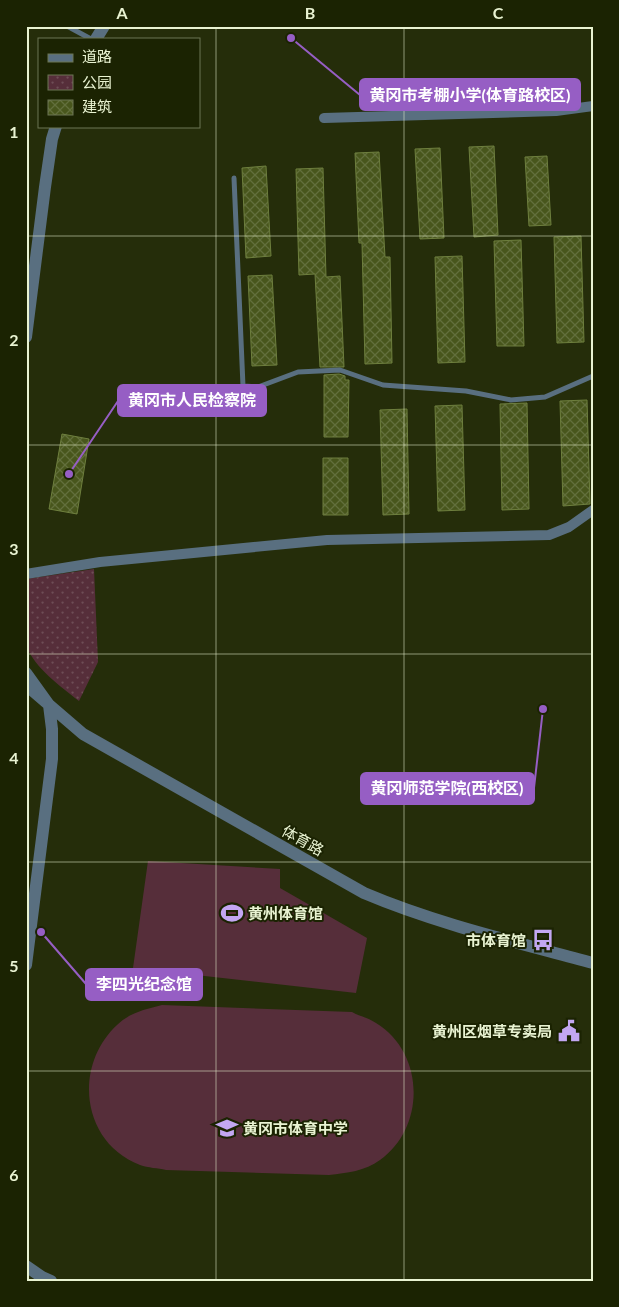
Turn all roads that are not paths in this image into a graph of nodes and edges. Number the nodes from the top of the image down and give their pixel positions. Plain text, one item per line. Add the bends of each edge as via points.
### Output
1 (67, 26) edge
2 (104, 26) edge
3 (89, 38) edge
4 (97, 38) edge
5 (593, 106) edge
6 (324, 118) dead end
7 (55, 128) edge
8 (234, 178) dead end
9 (26, 337) edge
10 (593, 376) edge
11 (593, 510) edge
12 (26, 574) edge
13 (26, 673) edge
14 (26, 686) edge
15 (49, 705) junction
16 (593, 963) edge
17 (26, 965) edge
18 (26, 1266) edge
19 (51, 1281) edge

1 - 3 lane
2 - 4 street
5 - 6 street via 556,111
7 - 9 street
8 - 10 lane via 243,386 258,387 298,372 340,370 383,385 466,392 511,400 545,397
11 - 12 street via 569,527 548,535 327,540 100,562
13 - 15 street
14 - 15 street, 体育路
15 - 16 street, 体育路 via 83,734 364,892 404,910
15 - 17 street via 52,759
18 - 19 street

